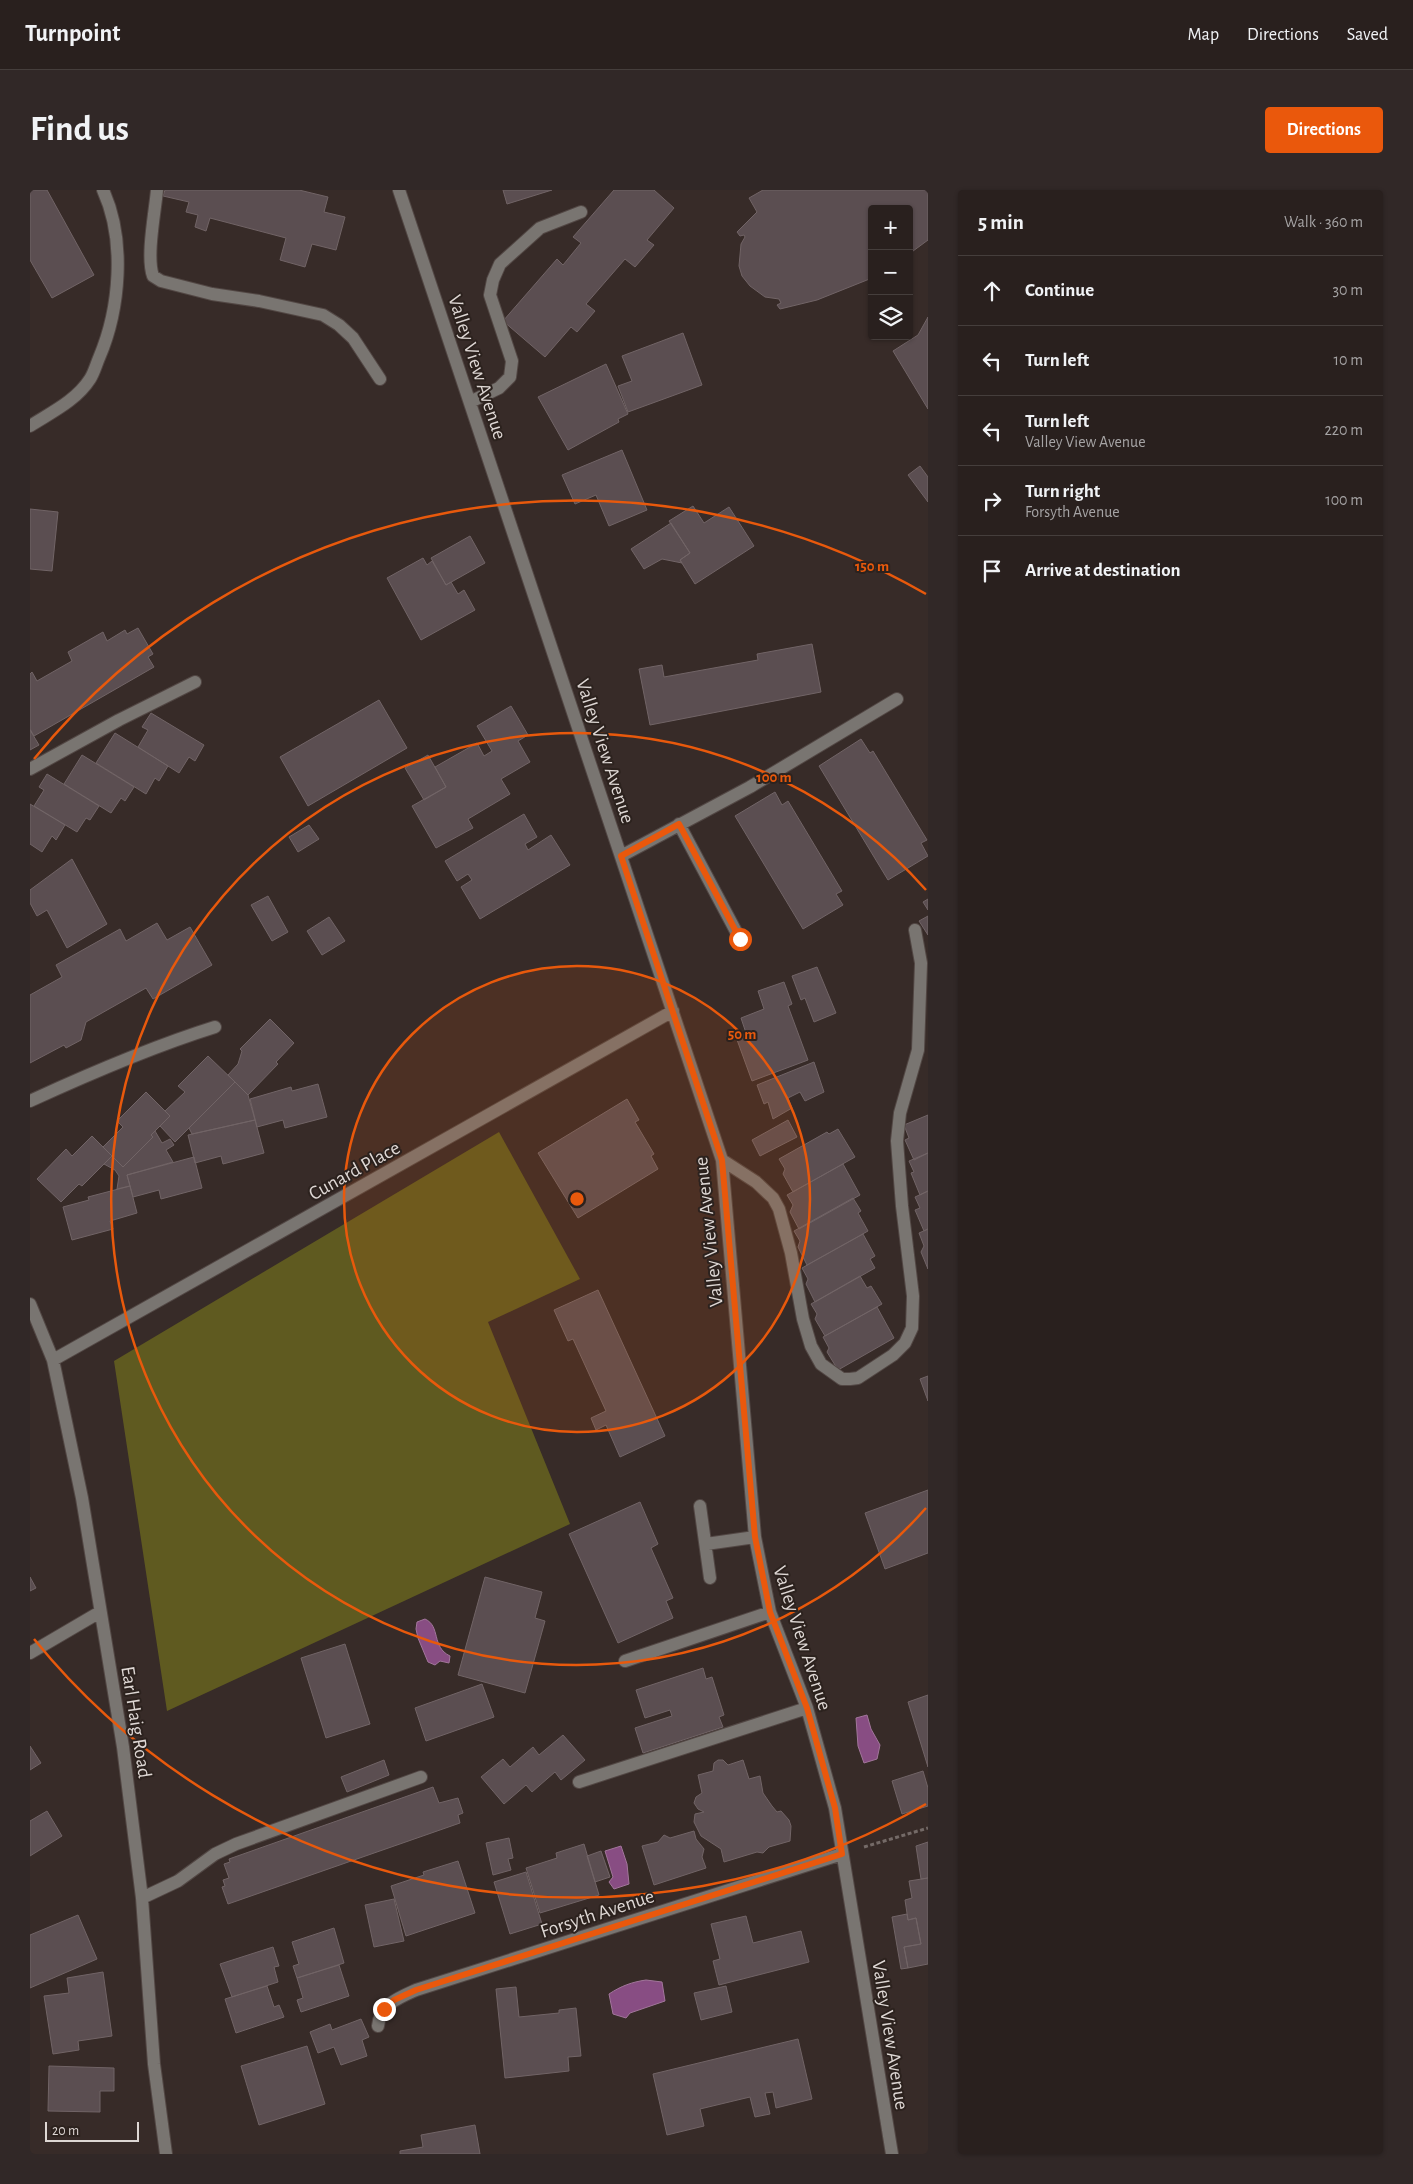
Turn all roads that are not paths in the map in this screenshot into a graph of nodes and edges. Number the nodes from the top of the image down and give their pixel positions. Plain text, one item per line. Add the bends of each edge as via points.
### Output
1 (103, 190) edge
2 (157, 190) edge
3 (399, 190) edge
4 (581, 212) dead end
5 (380, 379) dead end
6 (470, 402) junction
7 (30, 426) edge
8 (195, 682) dead end
9 (897, 698) dead end
10 (30, 769) edge
11 (679, 824) junction
12 (621, 856) junction
13 (915, 930) dead end
14 (740, 939) dead end
15 (673, 1011) junction
16 (215, 1027) dead end
17 (923, 1053) edge
18 (30, 1101) edge
19 (722, 1160) junction
20 (30, 1304) edge
21 (54, 1360) junction
22 (700, 1506) dead end
23 (755, 1537) junction
24 (706, 1544) junction
25 (710, 1578) dead end
26 (100, 1612) junction
27 (770, 1612) junction
28 (30, 1653) edge
29 (625, 1661) dead end
30 (807, 1708) junction
31 (421, 1777) dead end
32 (579, 1782) dead end
33 (842, 1854) junction
34 (142, 1898) junction
35 (378, 2026) dead end
36 (166, 2154) edge
37 (892, 2154) edge

1 - 7 street via 115,230 118,281 108,336 90,379 74,397
2 - 5 street via 151,263 154,276 212,294 323,315 353,338
3 - 6 street, Valley View Avenue
4 - 6 street via 540,228 500,264 490,295 512,361 510,377 499,388
6 - 12 street, Valley View Avenue
8 - 10 street
9 - 11 street via 750,787
11 - 12 street
11 - 14 street
12 - 15 street, Valley View Avenue
13 - 17 street via 921,963
15 - 19 street, Valley View Avenue
15 - 21 street, Cunard Place
16 - 18 street via 171,1040
17 - 19 street via 900,1112 897,1141 913,1296 912,1328 905,1343 893,1355 858,1378 842,1379 821,1364 811,1346 803,1319 779,1209 773,1198 756,1182
19 - 23 street, Valley View Avenue
20 - 21 street, Earl Haig Road
21 - 26 street, Earl Haig Road via 82,1498
22 - 24 street
23 - 24 street
23 - 27 street, Valley View Avenue
24 - 25 street
26 - 28 street
26 - 34 street, Earl Haig Road via 123,1747
27 - 29 street
27 - 30 street, Valley View Avenue
30 - 32 street
30 - 33 street, Valley View Avenue via 835,1808
31 - 34 street via 236,1844 215,1854 178,1881
33 - 35 street, Forsyth Avenue via 416,1990 394,2000 384,2009
33 - 37 street, Valley View Avenue
34 - 36 street, Earl Haig Road via 154,2064

